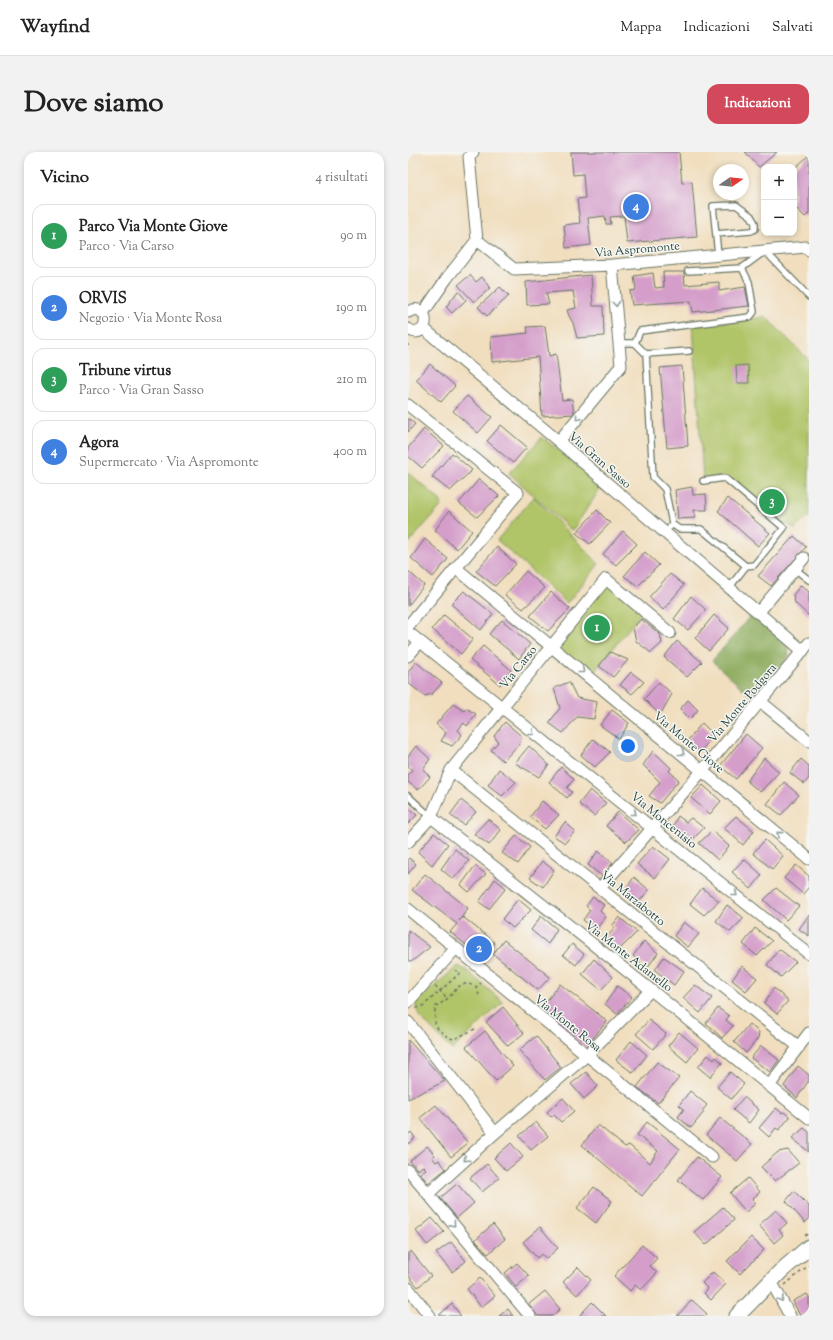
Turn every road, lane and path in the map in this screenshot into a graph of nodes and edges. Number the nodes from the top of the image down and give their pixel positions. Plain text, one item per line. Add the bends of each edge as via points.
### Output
1 (473, 152) edge
2 (716, 234) junction
3 (477, 240) junction
4 (809, 250) edge
5 (765, 251) junction
6 (718, 255) junction
7 (612, 265) junction
8 (742, 268) junction
9 (688, 271) dead end
10 (809, 297) edge
11 (408, 312) edge
12 (423, 313) junction
13 (423, 328) junction
14 (408, 331) edge
15 (619, 343) junction
16 (635, 343) junction
17 (689, 351) dead end
18 (646, 354) junction
19 (408, 405) edge
20 (559, 441) junction
21 (703, 481) dead end
22 (668, 528) junction
23 (804, 558) dead end
24 (746, 566) junction
25 (456, 568) junction
26 (795, 569) junction
27 (809, 580) edge
28 (729, 588) junction
29 (758, 613) junction
30 (408, 626) edge
31 (408, 632) edge
32 (670, 633) dead end
33 (420, 642) junction
34 (552, 646) junction
35 (806, 647) edge
36 (408, 656) edge
37 (761, 702) junction
38 (501, 708) junction
39 (809, 741) edge
40 (451, 770) junction
41 (703, 770) junction
42 (408, 796) edge
43 (431, 817) junction
44 (653, 828) junction
45 (408, 842) edge
46 (809, 859) edge
47 (600, 888) junction
48 (408, 909) edge
49 (456, 948) junction
50 (809, 954) edge
51 (454, 969) dead end
52 (481, 983) dead end
53 (434, 985) dead end
54 (476, 987) junction
55 (440, 990) junction
56 (651, 990) junction
57 (479, 995) dead end
58 (448, 998) junction
59 (412, 1005) edge
60 (408, 1022) edge
61 (475, 1029) dead end
62 (809, 1032) edge
63 (798, 1047) junction
64 (587, 1055) junction
65 (769, 1086) junction
66 (809, 1118) edge
67 (495, 1133) junction
68 (712, 1156) dead end
69 (408, 1170) edge
70 (428, 1194) junction
71 (809, 1247) edge
72 (771, 1281) junction
73 (408, 1288) edge
74 (430, 1316) edge
75 (530, 1316) edge
76 (737, 1316) edge
77 (790, 1316) edge

1 - 3 street via 470,156
2 - 2 lane via 714,206 736,205 752,216 755,223 755,229 751,231
2 - 6 lane
3 - 7 street, Via Aspromonte via 514,269
3 - 12 street
4 - 5 street, Via Aspromonte via 806,247
5 - 6 street, Via Aspromonte
5 - 8 lane
5 - 10 lane
6 - 7 street, Via Aspromonte
7 -> 15 street
8 - 9 lane
8 - 16 lane via 749,282 754,312 750,317 640,331
11 - 12 street via 416,310
12 - 13 street via 426,319
13 - 14 street via 417,332
13 - 20 street, Via Gran Sasso
15 - 16 lane
15 -> 20 street via 621,366
16 - 18 lane
17 - 18 lane
18 - 22 lane via 653,477 665,489
19 - 25 street via 518,493
20 - 22 street, Via Gran Sasso
21 - 24 lane via 725,478 784,528 754,565
22 - 24 lane via 701,529
22 - 28 street, Via Gran Sasso
23 - 26 street
24 - 28 lane
25 - 30 street
25 - 34 street, Via Monte Giove
26 - 27 lane
26 - 29 street
28 - 29 street, Via Gran Sasso
29 - 35 street, Via Gran Sasso
31 - 33 street, Via Moncenisio
32 - 34 street, Via Carso via 606,579
33 - 36 street
33 - 38 street, Via Moncenisio
34 - 38 street, Via Carso
34 -> 41 street, Via Monte Giove
35 - 37 street, Via Monte Podgora
37 - 39 street
37 - 41 street, Via Monte Podgora
38 - 40 street, Via Carso
38 -> 44 street, Via Moncenisio
40 - 43 street, Via Carso
40 - 47 street, Via Marzabotto
41 - 44 street, Via Monte Podgora
46 -> 41 street, Via Monte Giove
42 - 43 lane
43 - 45 street, Via Carso
43 - 56 street, Via Monte Adamello
44 - 47 street, Via Monte Podgora
44 -> 50 street, Via Moncenisio
47 - 63 street, Via Marzabotto
48 - 49 street, Via Monte Rosa
49 - 59 street
49 - 64 street, Via Monte Rosa
51 - 55 path via 460,973
52 - 54 path
53 - 55 path
54 - 57 path
54 - 58 path via 464,983
55 - 58 path
55 - 59 path via 423,1006
56 - 64 street
56 - 65 street, Via Monte Adamello
58 - 61 path via 435,1007 435,1024 438,1029 454,1039
60 - 67 street
62 - 63 street
63 - 65 street
64 - 67 street
64 - 68 street, Via Monte Rosa
65 - 66 street, Via Monte Adamello
67 -> 70 street
69 - 70 street
70 -> 75 street
71 - 72 main road
72 - 76 main road
72 -> 77 street
73 - 74 street

